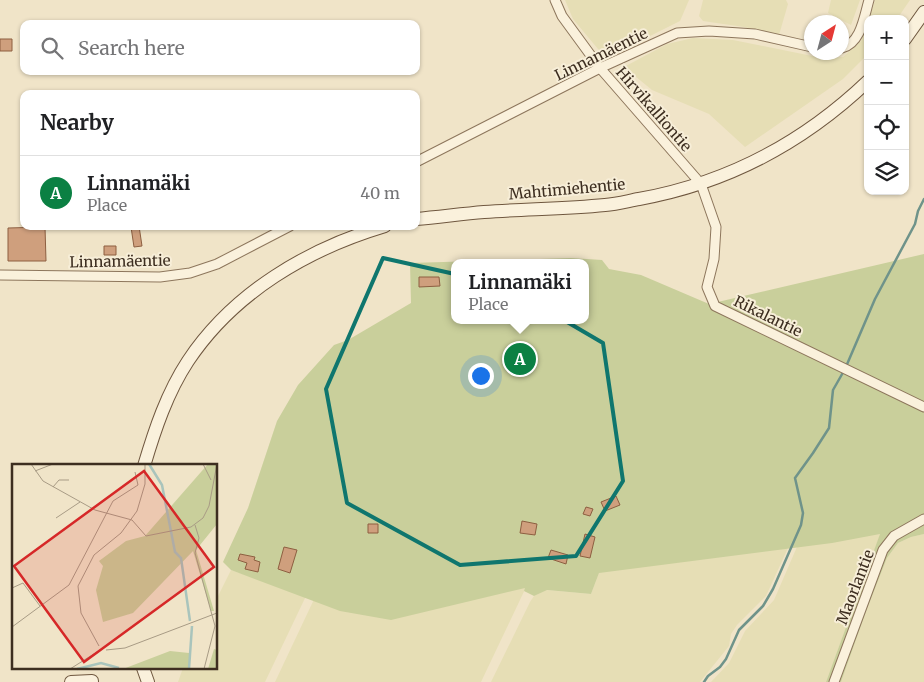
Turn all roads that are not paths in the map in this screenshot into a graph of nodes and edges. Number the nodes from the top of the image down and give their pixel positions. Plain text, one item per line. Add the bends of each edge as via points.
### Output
1 (555, 0) edge
2 (869, 0) edge
3 (924, 12) edge
4 (909, 33) edge
5 (804, 45) edge
6 (849, 45) edge
7 (600, 68) junction
8 (864, 84) edge
9 (420, 160) edge
10 (701, 184) junction
11 (420, 219) edge
12 (282, 230) edge
13 (375, 230) edge
14 (0, 275) edge
15 (924, 407) edge
16 (145, 464) edge
17 (924, 520) edge
18 (93, 677) edge
19 (71, 682) edge
20 (834, 682) edge

1 - 7 street, Hirvikalliontie via 562,16
2 - 6 street via 858,34
3 - 4 main road
5 - 7 street, Linnamäentie via 755,34 709,30 677,34
7 - 9 street, Linnamäentie
7 - 10 street, Hirvikalliontie
8 - 10 main road, Mahtimiehentie via 822,121 794,140 757,161
10 - 11 main road, Mahtimiehentie via 607,205
10 - 15 street, Rikalantie via 716,228 714,260 707,287 715,306
12 - 14 street, Linnamäentie via 217,264 190,273 160,277
13 - 16 main road via 294,264 232,309 188,362 160,416
17 - 20 street, Maorlantie via 894,536 883,550
18 - 19 main road

